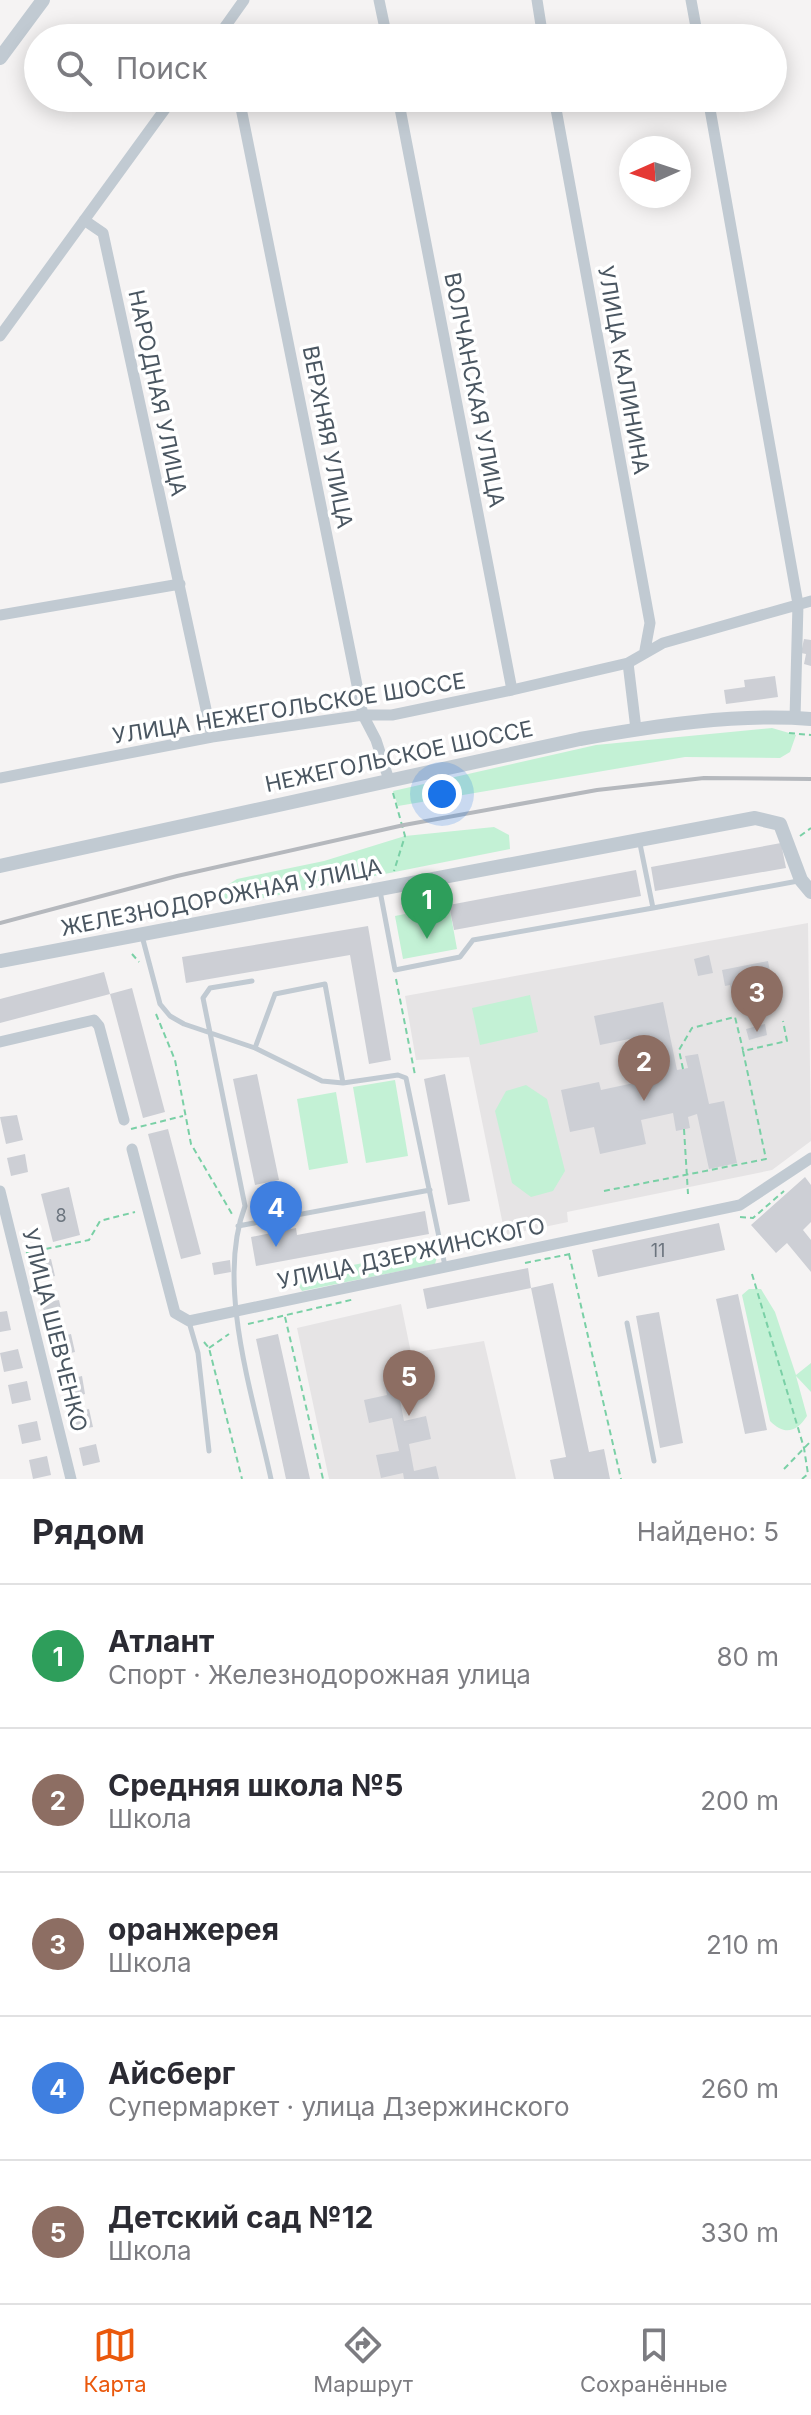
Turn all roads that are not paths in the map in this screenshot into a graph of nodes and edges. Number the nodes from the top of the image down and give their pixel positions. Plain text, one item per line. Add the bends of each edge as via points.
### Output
1 (43, 0) edge
2 (244, 0) edge
3 (379, 0) edge
4 (537, 0) edge
5 (691, 0) edge
6 (25, 24) edge
7 (230, 24) edge
8 (384, 24) edge
9 (541, 24) edge
10 (695, 24) edge
11 (24, 26) edge
12 (0, 58) edge
13 (163, 112) edge
14 (242, 112) edge
15 (401, 112) edge
16 (557, 112) edge
17 (710, 112) edge
18 (84, 220) junction
19 (0, 336) edge
20 (180, 584) junction
21 (811, 601) edge
22 (798, 604) junction
23 (0, 615) edge
24 (645, 650) junction
25 (628, 663) junction
26 (512, 690) junction
27 (363, 715) junction
28 (795, 718) junction
29 (811, 719) edge
30 (636, 729) junction
31 (212, 737) junction
32 (0, 778) edge
33 (389, 780) junction
34 (639, 840) junction
35 (0, 866) edge
36 (801, 880) junction
37 (379, 890) junction
38 (811, 892) edge
39 (653, 908) junction
40 (142, 935) junction
41 (0, 961) edge
42 (252, 981) dead end
43 (209, 1030) junction
44 (0, 1042) edge
45 (255, 1048) junction
46 (343, 1083) junction
47 (124, 1120) road end
48 (132, 1149) dead end
49 (811, 1158) edge
50 (430, 1190) junction
51 (0, 1191) edge
52 (237, 1227) junction
53 (445, 1267) junction
54 (236, 1310) junction
55 (189, 1321) junction
56 (627, 1323) dead end
57 (209, 1451) dead end
58 (654, 1461) dead end
59 (71, 1479) edge
60 (271, 1479) edge

1 - 6 street
2 - 7 street
3 - 8 street
4 - 9 street
5 - 10 street
11 - 12 street
13 - 18 street
14 - 27 street, ВЕРХНЯЯ УЛИЦА
15 - 26 street, ВОЛЧАНСКАЯ УЛИЦА
16 - 24 street, УЛИЦА КАЛИНИНА via 650,623
17 - 22 street
18 - 19 street
18 - 20 street, НАРОДНАЯ УЛИЦА via 103,233
20 - 23 street
20 - 31 street, НАРОДНАЯ УЛИЦА
21 - 22 street, УЛИЦА НЕЖЕГОЛЬСКОЕ ШОССЕ
22 - 24 street, УЛИЦА НЕЖЕГОЛЬСКОЕ ШОССЕ
22 - 28 street
24 - 25 street, УЛИЦА НЕЖЕГОЛЬСКОЕ ШОССЕ
25 - 26 street, УЛИЦА НЕЖЕГОЛЬСКОЕ ШОССЕ
25 - 30 street
26 - 27 street, УЛИЦА НЕЖЕГОЛЬСКОЕ ШОССЕ via 392,715
27 - 31 street, УЛИЦА НЕЖЕГОЛЬСКОЕ ШОССЕ
27 - 33 street, ВЕРХНЯЯ УЛИЦА
28 - 29 street, НЕЖЕГОЛЬСКОЕ ШОССЕ
28 - 30 street, НЕЖЕГОЛЬСКОЕ ШОССЕ
30 - 33 street, НЕЖЕГОЛЬСКОЕ ШОССЕ
31 - 32 street, УЛИЦА НЕЖЕГОЛЬСКОЕ ШОССЕ
33 - 35 street, НЕЖЕГОЛЬСКОЕ ШОССЕ
34 - 36 street, ЖЕЛЕЗНОДОРОЖНАЯ УЛИЦА via 755,818 780,824
34 - 37 street, ЖЕЛЕЗНОДОРОЖНАЯ УЛИЦА
34 - 39 lane
36 - 38 street
36 - 39 lane
37 - 39 lane via 395,970 460,957 473,940
37 - 40 street, ЖЕЛЕЗНОДОРОЖНАЯ УЛИЦА
40 - 41 street, ЖЕЛЕЗНОДОРОЖНАЯ УЛИЦА
40 - 43 lane via 160,1004 184,1024
42 - 43 lane via 204,992
43 - 45 lane
43 - 52 lane via 245,1206
44 - 47 street via 94,1020
45 - 46 lane via 322,1081
45 - 46 lane via 275,994 325,984
46 - 50 lane via 406,1078
48 - 55 street via 175,1313
49 - 53 street, УЛИЦА ДЗЕРЖИНСКОГО via 740,1205
50 - 52 lane
50 - 53 lane
51 - 59 street, УЛИЦА ШЕВЧЕНКО
52 - 54 lane
53 - 54 street, УЛИЦА ДЗЕРЖИНСКОГО
54 - 55 street, УЛИЦА ДЗЕРЖИНСКОГО
54 - 60 lane
55 - 57 lane via 198,1353
56 - 58 lane

